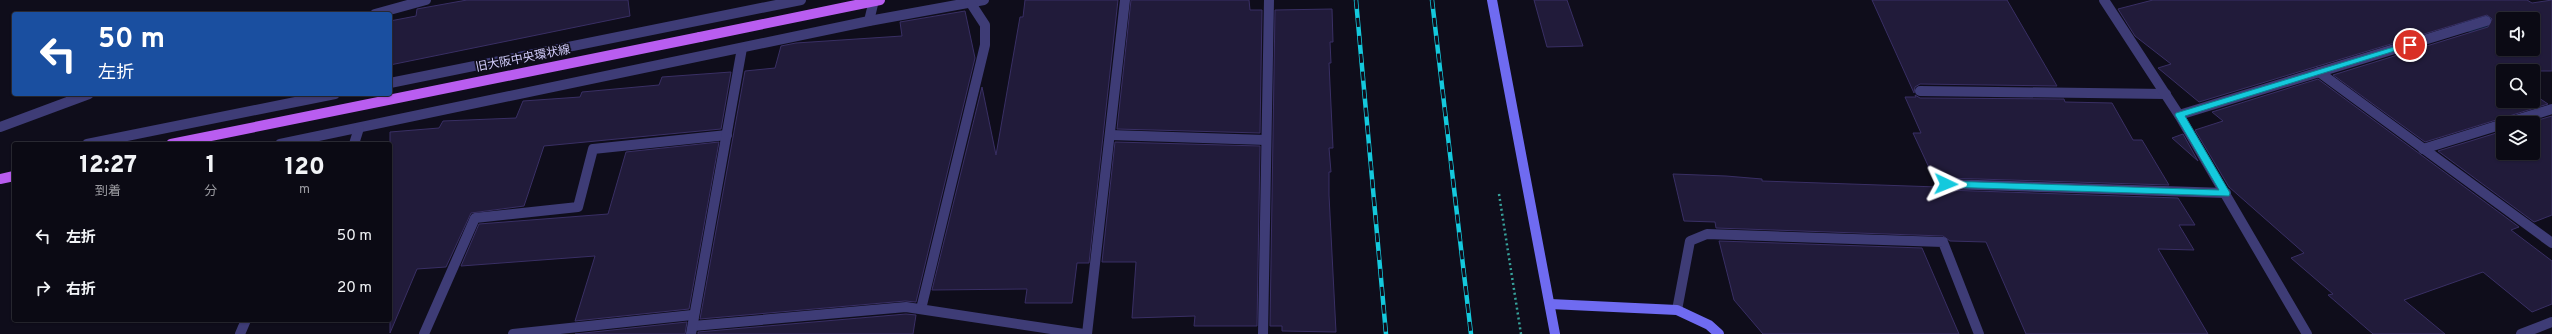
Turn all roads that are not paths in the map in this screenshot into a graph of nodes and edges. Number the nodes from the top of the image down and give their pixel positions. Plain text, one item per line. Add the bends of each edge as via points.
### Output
1 (426, 0) edge
2 (801, 0) edge
3 (874, 0) edge
4 (880, 0) edge
5 (984, 0) edge
6 (1125, 0) edge
7 (1269, 0) edge
8 (1492, 0) edge
9 (2104, 0) edge
10 (971, 1) edge
11 (382, 12) edge
12 (870, 21) junction
13 (2486, 21) dead end
14 (742, 48) junction
15 (2319, 72) junction
16 (392, 83) edge
17 (1920, 91) dead end
18 (2166, 94) junction
19 (84, 96) edge
20 (325, 96) edge
21 (2552, 109) edge
22 (2179, 115) junction
23 (2529, 116) edge
24 (2496, 126) edge
25 (0, 127) edge
26 (359, 128) junction
27 (726, 134) junction
28 (1110, 135) junction
29 (1266, 140) junction
30 (97, 142) edge
31 (181, 142) edge
32 (290, 142) edge
33 (355, 142) edge
34 (2423, 149) junction
35 (12, 173) edge
36 (12, 176) edge
37 (0, 179) edge
38 (12, 182) edge
39 (1946, 184) dead end
40 (2226, 193) junction
41 (2552, 243) edge
42 (1550, 304) junction
43 (921, 309) junction
44 (1678, 310) junction
45 (245, 322) edge
46 (2552, 322) edge
47 (692, 325) edge
48 (540, 333) edge
49 (240, 334) edge
50 (424, 334) edge
51 (513, 334) edge
52 (1084, 334) edge
53 (1088, 334) edge
54 (1263, 334) edge
55 (1555, 334) edge
56 (1719, 334) edge
57 (1979, 334) edge
58 (2307, 334) edge
59 (2521, 334) edge

1 - 11 street
2 - 16 street
3 - 12 street
4 - 31 main road, 旧大阪中央環状線, bridge
5 - 10 street
6 - 28 street
7 - 29 street
8 - 42 street
9 - 18 street
10 - 12 street
10 - 43 street via 985,25 985,45
12 - 14 street
13 - 15 street
14 - 26 street
14 - 27 street
15 - 22 street
15 - 34 street
17 - 18 street
18 - 22 street
19 - 25 street
20 - 30 street
21 - 23 street
22 - 40 street
24 - 34 street
26 - 32 street
26 - 33 street
27 - 47 street
27 - 50 street via 593,149 578,206 475,218
28 - 29 street
28 - 53 street
29 - 54 street
34 - 41 street
35 - 37 street
36 - 37 main road
37 - 38 street
39 - 40 street
40 - 58 street
42 - 44 street
42 - 55 street
43 - 47 street via 906,307
43 - 52 street
44 - 56 street via 1709,325
44 - 57 street via 1690,241 1707,234 1943,242
45 - 49 street
46 - 59 street
47 - 48 street
48 - 51 street

